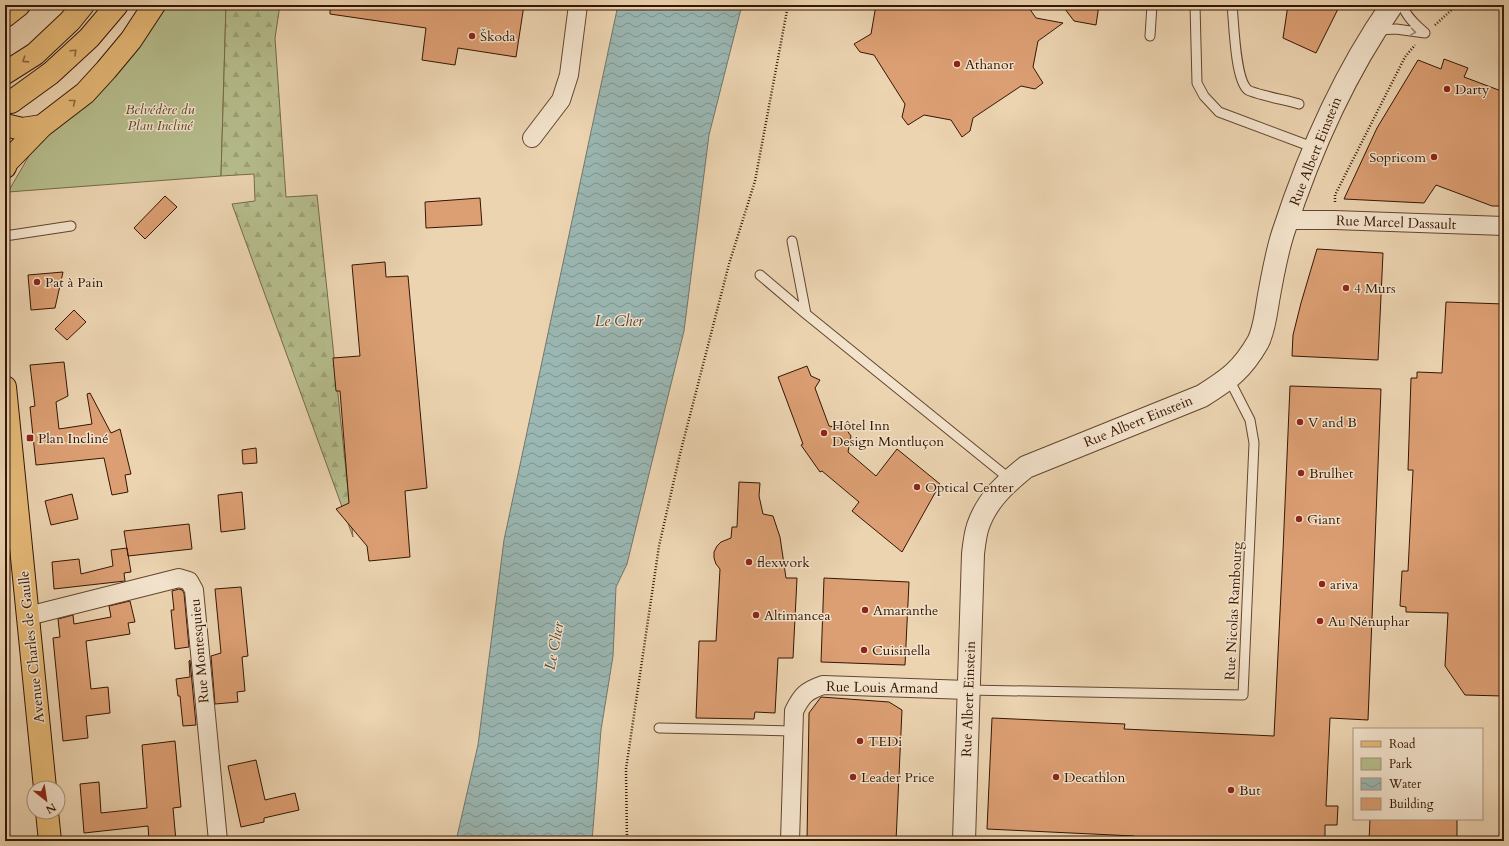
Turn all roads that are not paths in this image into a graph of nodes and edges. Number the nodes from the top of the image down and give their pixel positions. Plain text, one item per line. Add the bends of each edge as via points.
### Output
1 (19, 5) edge
2 (84, 5) edge
3 (117, 5) edge
4 (154, 5) edge
5 (578, 5) edge
6 (1152, 5) edge
7 (1195, 5) edge
8 (1232, 5) edge
9 (1392, 5) edge
10 (1403, 5) edge
11 (5, 16) edge
12 (1374, 30) junction
13 (1150, 36) dead end
14 (5, 73) edge
15 (11, 102) dead end
16 (1299, 104) dead end
17 (5, 125) edge
18 (42, 126) junction
19 (532, 138) dead end
20 (1315, 148) junction
21 (5, 167) edge
22 (1288, 220) junction
23 (71, 226) dead end
24 (1504, 226) edge
25 (5, 236) edge
26 (792, 241) dead end
27 (760, 275) dead end
28 (806, 314) junction
29 (1229, 379) junction
30 (5, 387) edge
31 (1011, 480) junction
32 (28, 616) junction
33 (968, 690) junction
34 (659, 728) dead end
35 (793, 731) junction
36 (44, 780) edge
37 (48, 820) edge
38 (50, 841) edge
39 (218, 841) edge
40 (790, 841) edge
41 (964, 841) edge

1 - 11 main road
2 -> 14 main road via 35,54
15 -> 3 main road via 51,73 89,38
18 -> 4 main road via 85,93 131,40
5 - 19 street via 569,75 561,100
6 - 13 lane
7 - 20 lane via 1197,83 1204,96 1219,112
8 - 16 lane via 1238,70 1242,82 1248,90
9 - 12 street, Rue Albert Einstein
12 -> 10 lane via 1396,29 1425,33 1413,22
12 - 20 street, Rue Albert Einstein via 1332,105
17 - 18 main road via 22,129
18 - 21 main road
20 - 22 street, Rue Albert Einstein
22 - 24 street, Rue Marcel Dassault
22 - 29 street, Rue Albert Einstein via 1282,234 1259,340 1248,360
23 - 25 lane
26 - 28 lane
27 - 28 lane
28 - 31 lane
29 - 31 street, Rue Albert Einstein via 1202,396 1026,467
29 - 33 lane, Rue Nicolas Rambourg via 1250,420 1254,443 1243,695
30 - 32 main road, Avenue Charles de Gaulle
31 - 33 street, Rue Albert Einstein via 988,504 978,527 973,554
32 - 36 main road, Avenue Charles de Gaulle
32 - 39 street, Rue Montesquieu via 179,578 189,581 194,590
33 - 35 street, Rue Louis Armand via 823,685 809,690 801,697 794,711
33 - 41 street, Rue Albert Einstein
34 - 35 lane
35 - 40 street, Rue Louis Armand
37 - 38 main road

